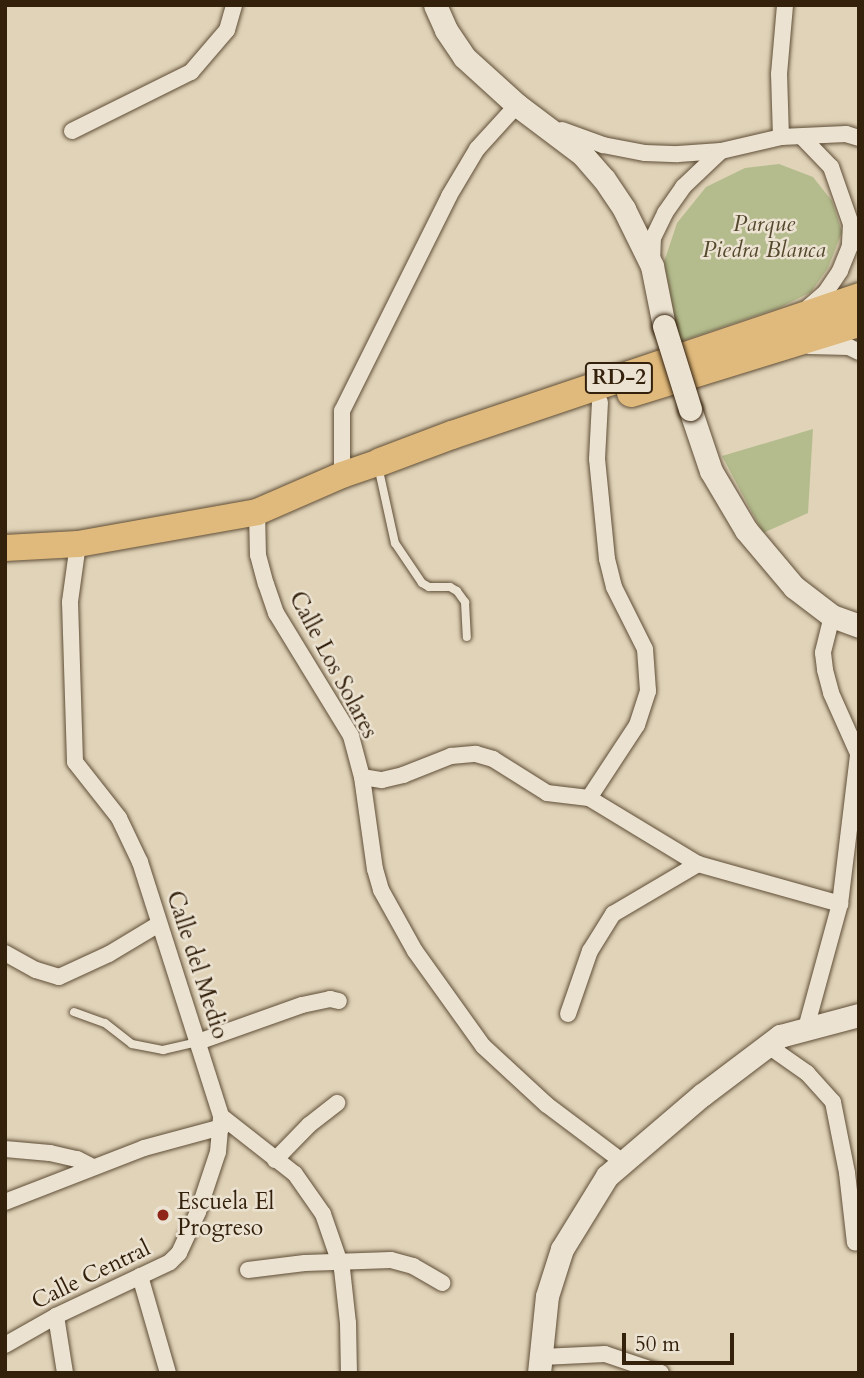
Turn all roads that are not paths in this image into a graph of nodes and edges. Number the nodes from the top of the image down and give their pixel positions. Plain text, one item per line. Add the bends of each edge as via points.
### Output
1 (234, 5) edge
2 (436, 5) edge
3 (785, 5) edge
4 (517, 106) junction
5 (541, 120) junction
6 (72, 131) dead end
7 (802, 136) junction
8 (781, 137) junction
9 (859, 138) edge
10 (721, 151) junction
11 (652, 266) junction
12 (859, 297) edge
13 (799, 316) junction
14 (859, 323) edge
15 (793, 345) junction
16 (859, 352) edge
17 (600, 402) junction
18 (378, 463) junction
19 (342, 475) junction
20 (257, 512) junction
21 (78, 544) junction
22 (5, 548) edge
23 (832, 616) junction
24 (859, 626) edge
25 (467, 637) dead end
26 (858, 749) edge
27 (362, 777) junction
28 (589, 798) junction
29 (698, 864) junction
30 (840, 904) junction
31 (159, 924) junction
32 (5, 953) edge
33 (339, 1001) dead end
34 (74, 1012) dead end
35 (568, 1014) dead end
36 (859, 1015) edge
37 (806, 1028) junction
38 (198, 1042) junction
39 (768, 1045) junction
40 (337, 1103) dead end
41 (221, 1121) junction
42 (5, 1149) edge
43 (275, 1160) junction
44 (623, 1163) junction
45 (93, 1167) junction
46 (5, 1202) edge
47 (855, 1244) dead end
48 (340, 1261) junction
49 (248, 1270) dead end
50 (140, 1276) junction
51 (443, 1283) dead end
52 (55, 1315) junction
53 (5, 1345) edge
54 (540, 1365) edge
55 (65, 1373) edge
56 (168, 1373) edge
57 (349, 1373) edge
58 (661, 1373) edge

1 - 6 street via 227,30 191,72
2 - 4 main road via 464,57
3 - 8 street via 779,74
4 - 5 main road
4 - 19 street via 477,149 449,196 342,411
5 - 10 street via 574,136 645,153
5 - 11 main road via 604,179
7 - 8 street
7 - 9 street via 846,134
7 - 13 street via 831,167 851,224 850,246 841,271
8 - 10 street
10 - 11 street via 683,187 665,213 653,238
11 - 23 main road, bridge via 664,326 711,471 746,530 794,587
12 - 13 highway, RD-2
13 - 18 highway, RD-2
14 - 15 highway, RD-2
15 - 16 street via 849,347
15 - 17 highway, RD-2
17 - 18 highway, RD-2 via 459,450
17 - 28 street via 597,459 607,559 614,587 645,649 648,691 637,725
18 - 19 main road, RD-2
18 - 25 lane via 395,543 422,583 457,591 465,602
19 - 20 main road, RD-2
20 - 21 main road, RD-2
20 - 27 street, Calle Los Solares via 258,555 276,613 351,736
21 - 22 main road, RD-2
21 - 31 street, Calle del Medio via 70,602 75,762 119,818 140,862
23 - 24 main road
23 - 26 street via 823,653 825,670
26 - 30 street
27 - 28 street via 403,775 451,756 475,754 493,759 547,793
27 - 44 street, Calle Los Solares via 367,831 381,890 415,951 483,1046 518,1080
28 - 29 street
29 - 30 street
29 - 35 street via 613,914 590,951
30 - 37 street
31 - 32 street via 59,977
31 - 38 street, Calle del Medio
33 - 38 street via 302,1005
34 - 38 lane via 105,1023 132,1044 163,1050
36 - 37 main road
37 - 39 main road
38 - 41 street, Calle del Medio
39 - 44 main road
39 - 47 street via 807,1073 833,1102
40 - 43 street
41 - 43 street
41 - 45 street
41 - 50 street, Calle Central via 198,1212 179,1253 162,1268
42 - 45 street via 50,1153
43 - 48 street via 295,1174 323,1214
44 - 54 main road via 607,1176 562,1249 547,1296
45 - 46 street
48 - 49 street
48 - 51 street via 391,1260 414,1266
48 - 57 street
50 - 52 street, Calle Central
50 - 56 street
52 - 53 street, Calle Central
52 - 55 street
54 - 58 street via 605,1354

